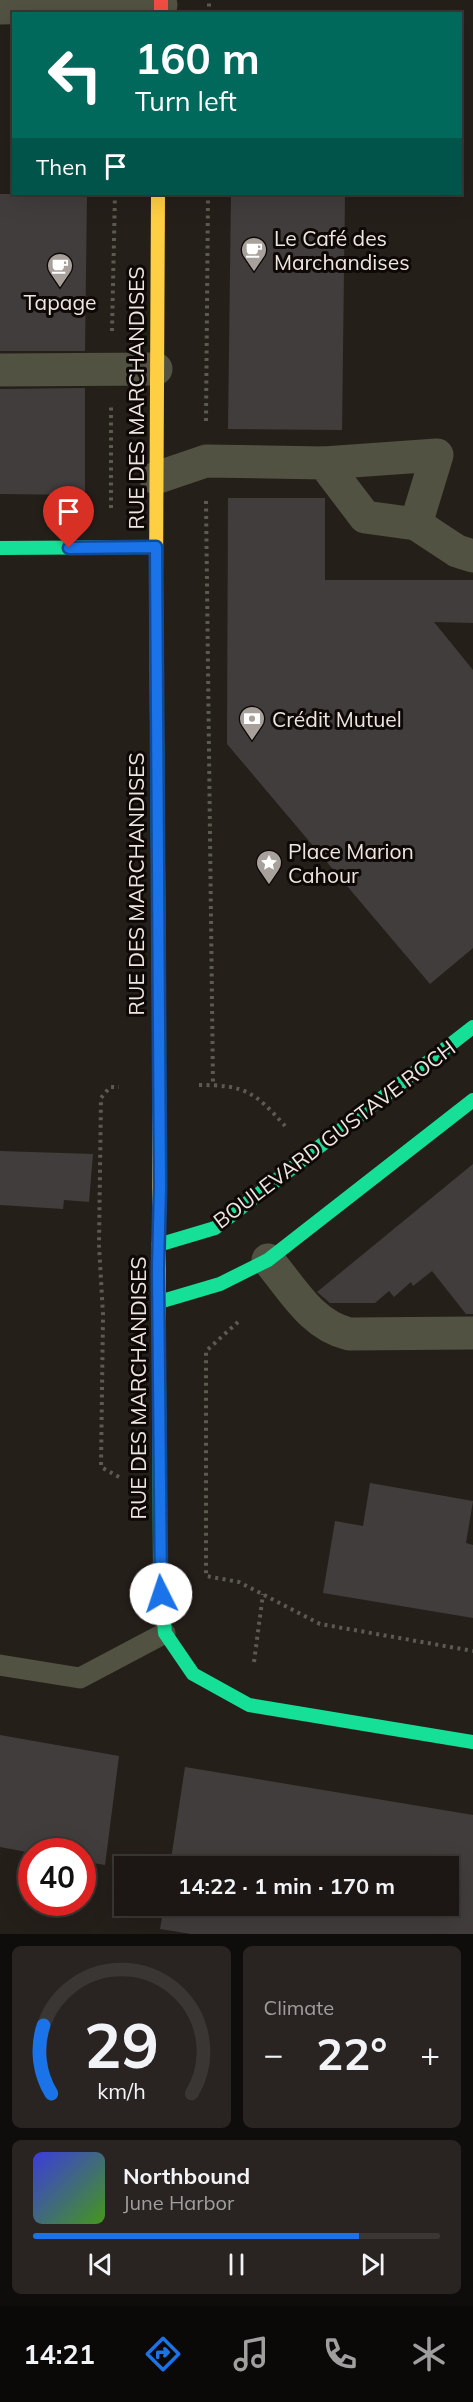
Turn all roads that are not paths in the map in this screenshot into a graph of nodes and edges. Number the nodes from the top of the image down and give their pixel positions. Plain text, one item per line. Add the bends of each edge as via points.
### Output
1 (161, 6) edge
2 (0, 8) edge
3 (158, 195) edge
4 (156, 369) junction
5 (0, 370) edge
6 (324, 463) junction
7 (156, 478) junction
8 (416, 524) junction
9 (156, 547) junction
10 (0, 548) edge
11 (473, 556) edge
12 (473, 1027) edge
13 (473, 1100) edge
14 (158, 1245) junction
15 (278, 1271) junction
16 (159, 1302) junction
17 (473, 1333) edge
18 (165, 1633) junction
19 (0, 1665) edge
20 (473, 1742) edge

1 - 2 street
3 - 4 street, RUE DES MARCHANDISES
4 - 5 street
4 - 7 street, RUE DES MARCHANDISES
6 - 7 street via 206,461
6 - 8 street via 365,517
6 - 8 street via 437,455
7 - 9 street, RUE DES MARCHANDISES
8 - 11 street via 457,551
9 - 10 street
9 - 14 street, RUE DES MARCHANDISES
12 - 14 street, BOULEVARD GUSTAVE ROCH via 215,1228
13 - 15 street
14 - 16 street, RUE DES MARCHANDISES
15 - 16 street
15 - 17 street via 306,1308 332,1330 349,1335
16 - 18 street, RUE DES MARCHANDISES via 160,1574
18 - 19 lane via 80,1678
18 - 20 street via 193,1674 249,1705

